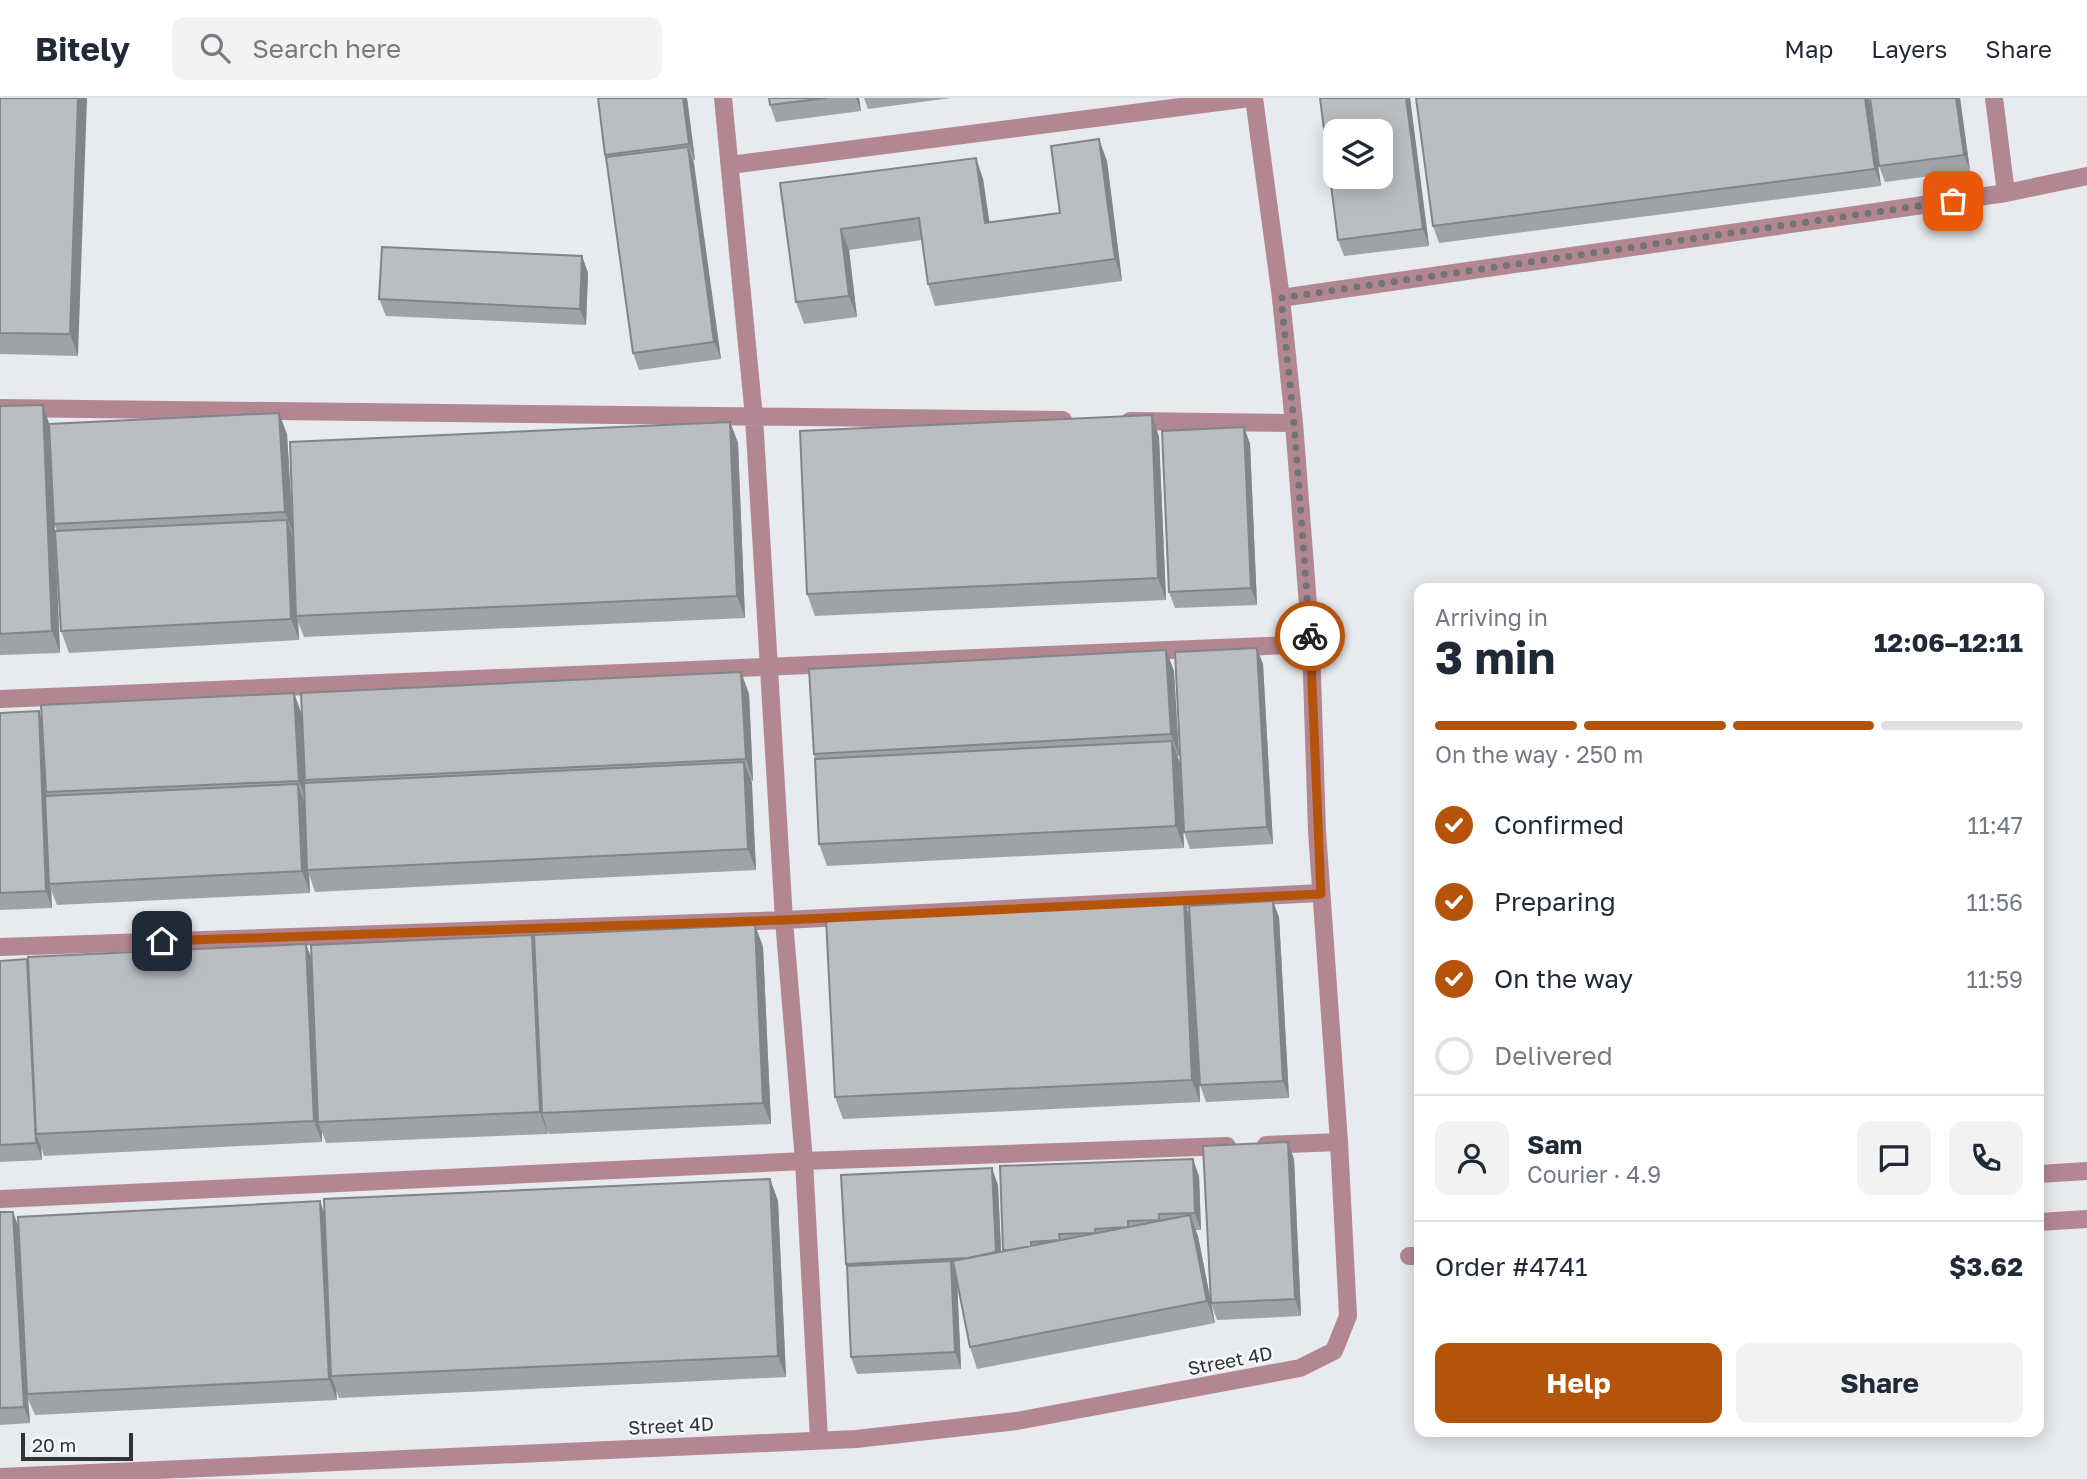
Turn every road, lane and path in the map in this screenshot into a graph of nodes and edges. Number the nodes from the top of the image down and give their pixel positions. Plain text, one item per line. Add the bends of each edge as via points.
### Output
1 (723, 98) edge
2 (1252, 98) edge
3 (1994, 98) edge
4 (730, 165) junction
5 (2087, 176) edge
6 (2006, 193) junction
7 (1281, 298) junction
8 (0, 408) edge
9 (754, 417) junction
10 (1086, 420) edge
11 (1114, 421) edge
12 (1294, 423) junction
13 (1311, 643) junction
14 (768, 668) junction
15 (0, 699) edge
16 (1321, 894) junction
17 (784, 920) junction
18 (0, 947) edge
19 (1339, 1142) junction
20 (804, 1161) junction
21 (2087, 1171) edge
22 (2044, 1174) edge
23 (0, 1199) edge
24 (2087, 1219) edge
25 (2044, 1222) edge
26 (819, 1440) junction
27 (223, 1472) edge
28 (0, 1477) edge

1 - 4 street
2 - 4 street
2 - 7 street
3 - 6 street
4 - 9 street
5 - 6 street
6 - 7 street
7 - 12 street
8 - 9 street
9 - 10 street
9 - 14 street
11 - 12 street
12 - 13 street
13 - 14 street
13 - 16 street
14 - 15 street
14 - 17 street
16 - 17 street
16 - 19 street
17 - 18 street
17 - 20 street
19 - 20 street
19 - 26 street, Street 4D via 1348,1316 1334,1351 1300,1368 1017,1421
20 - 23 street
20 - 26 street
21 - 22 street
24 - 25 street
26 - 27 street, Street 4D
27 - 28 street, Street 4D

